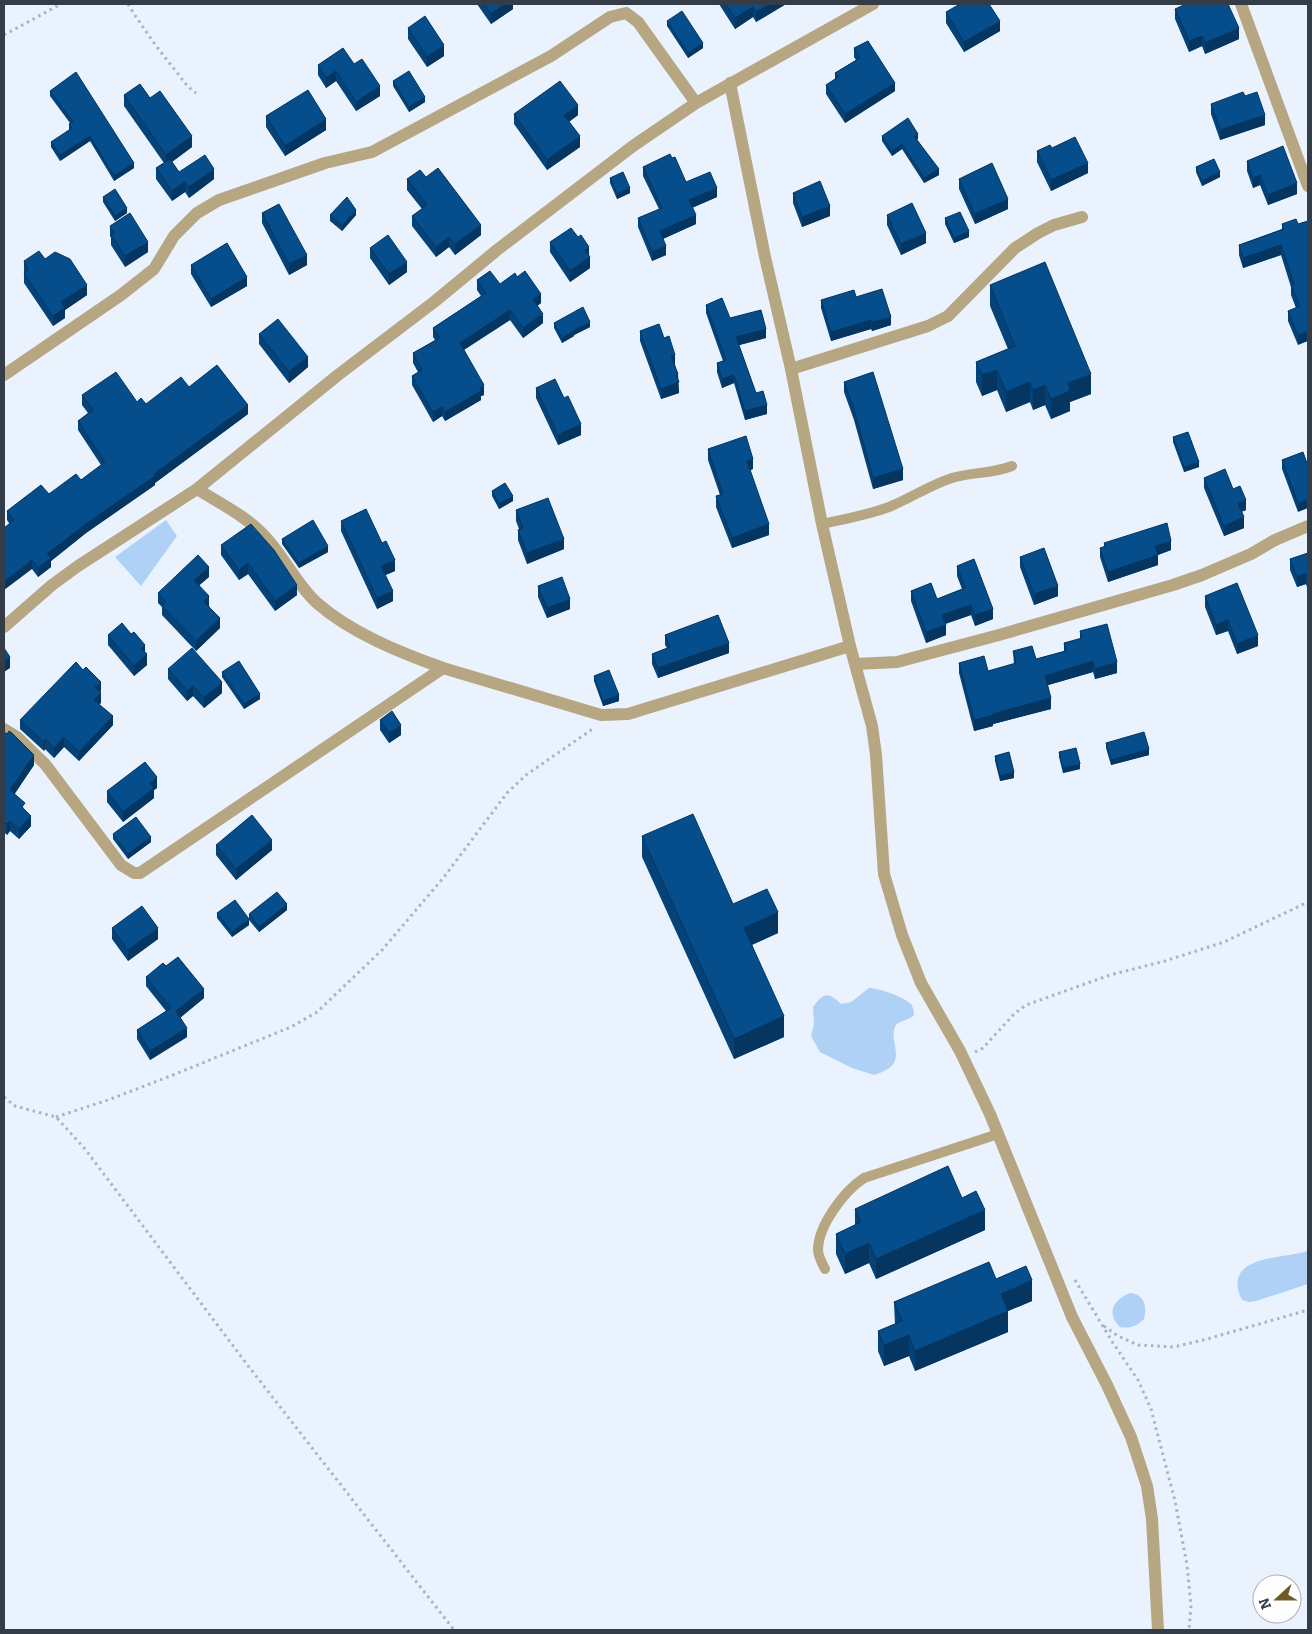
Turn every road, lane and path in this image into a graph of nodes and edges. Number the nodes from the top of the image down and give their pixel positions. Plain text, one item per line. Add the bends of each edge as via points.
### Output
1 (61, 4) edge
2 (128, 4) edge
3 (872, 4) edge
4 (1241, 4) edge
5 (4, 35) edge
6 (730, 83) junction
7 (196, 93) dead end
8 (696, 103) junction
9 (1308, 186) edge
10 (1082, 217) dead end
11 (791, 369) junction
12 (4, 375) edge
13 (1012, 466) dead end
14 (197, 489) junction
15 (822, 524) junction
16 (1308, 526) edge
17 (4, 627) edge
18 (850, 646) junction
19 (855, 664) junction
20 (443, 668) junction
21 (610, 716) junction
22 (4, 729) edge
23 (1308, 902) edge
24 (960, 1051) junction
25 (4, 1097) edge
26 (56, 1117) junction
27 (998, 1134) junction
28 (825, 1269) dead end
29 (1308, 1310) edge
30 (1103, 1326) dead end
31 (454, 1630) edge
32 (1158, 1630) edge

1 - 5 path
2 - 7 path via 160,52 188,88
3 - 6 street
4 - 9 street
6 - 8 street
6 - 11 street
8 - 12 street via 638,22 626,13 610,17 551,56 372,152 315,166 219,200 197,213 174,236 154,269
8 - 14 street via 633,146 512,239
10 - 11 street via 1054,225 1015,248 948,316
11 - 15 street
13 - 15 lane via 955,477 888,507
14 - 17 street via 78,566
14 - 20 street via 256,526 301,586 330,613 406,655
15 - 18 street
16 - 19 street via 1251,554 1173,585 897,662
18 - 19 street
18 - 21 street via 628,714
19 - 24 street via 876,754 884,874 902,935 922,983
20 - 21 street
20 - 22 street via 140,873 121,865 45,764
21 - 26 path via 526,775 508,793 382,950 317,1012 291,1027 173,1075
23 - 24 path via 1224,942 1110,975 1026,1005 983,1048 974,1053
24 - 27 street
25 - 26 path via 16,1106
26 - 31 path via 85,1149 249,1367
27 - 28 lane via 854,1184 843,1196 819,1240 818,1252
27 - 32 street via 1072,1317 1131,1437 1147,1486
29 - 30 path via 1174,1347 1138,1345

